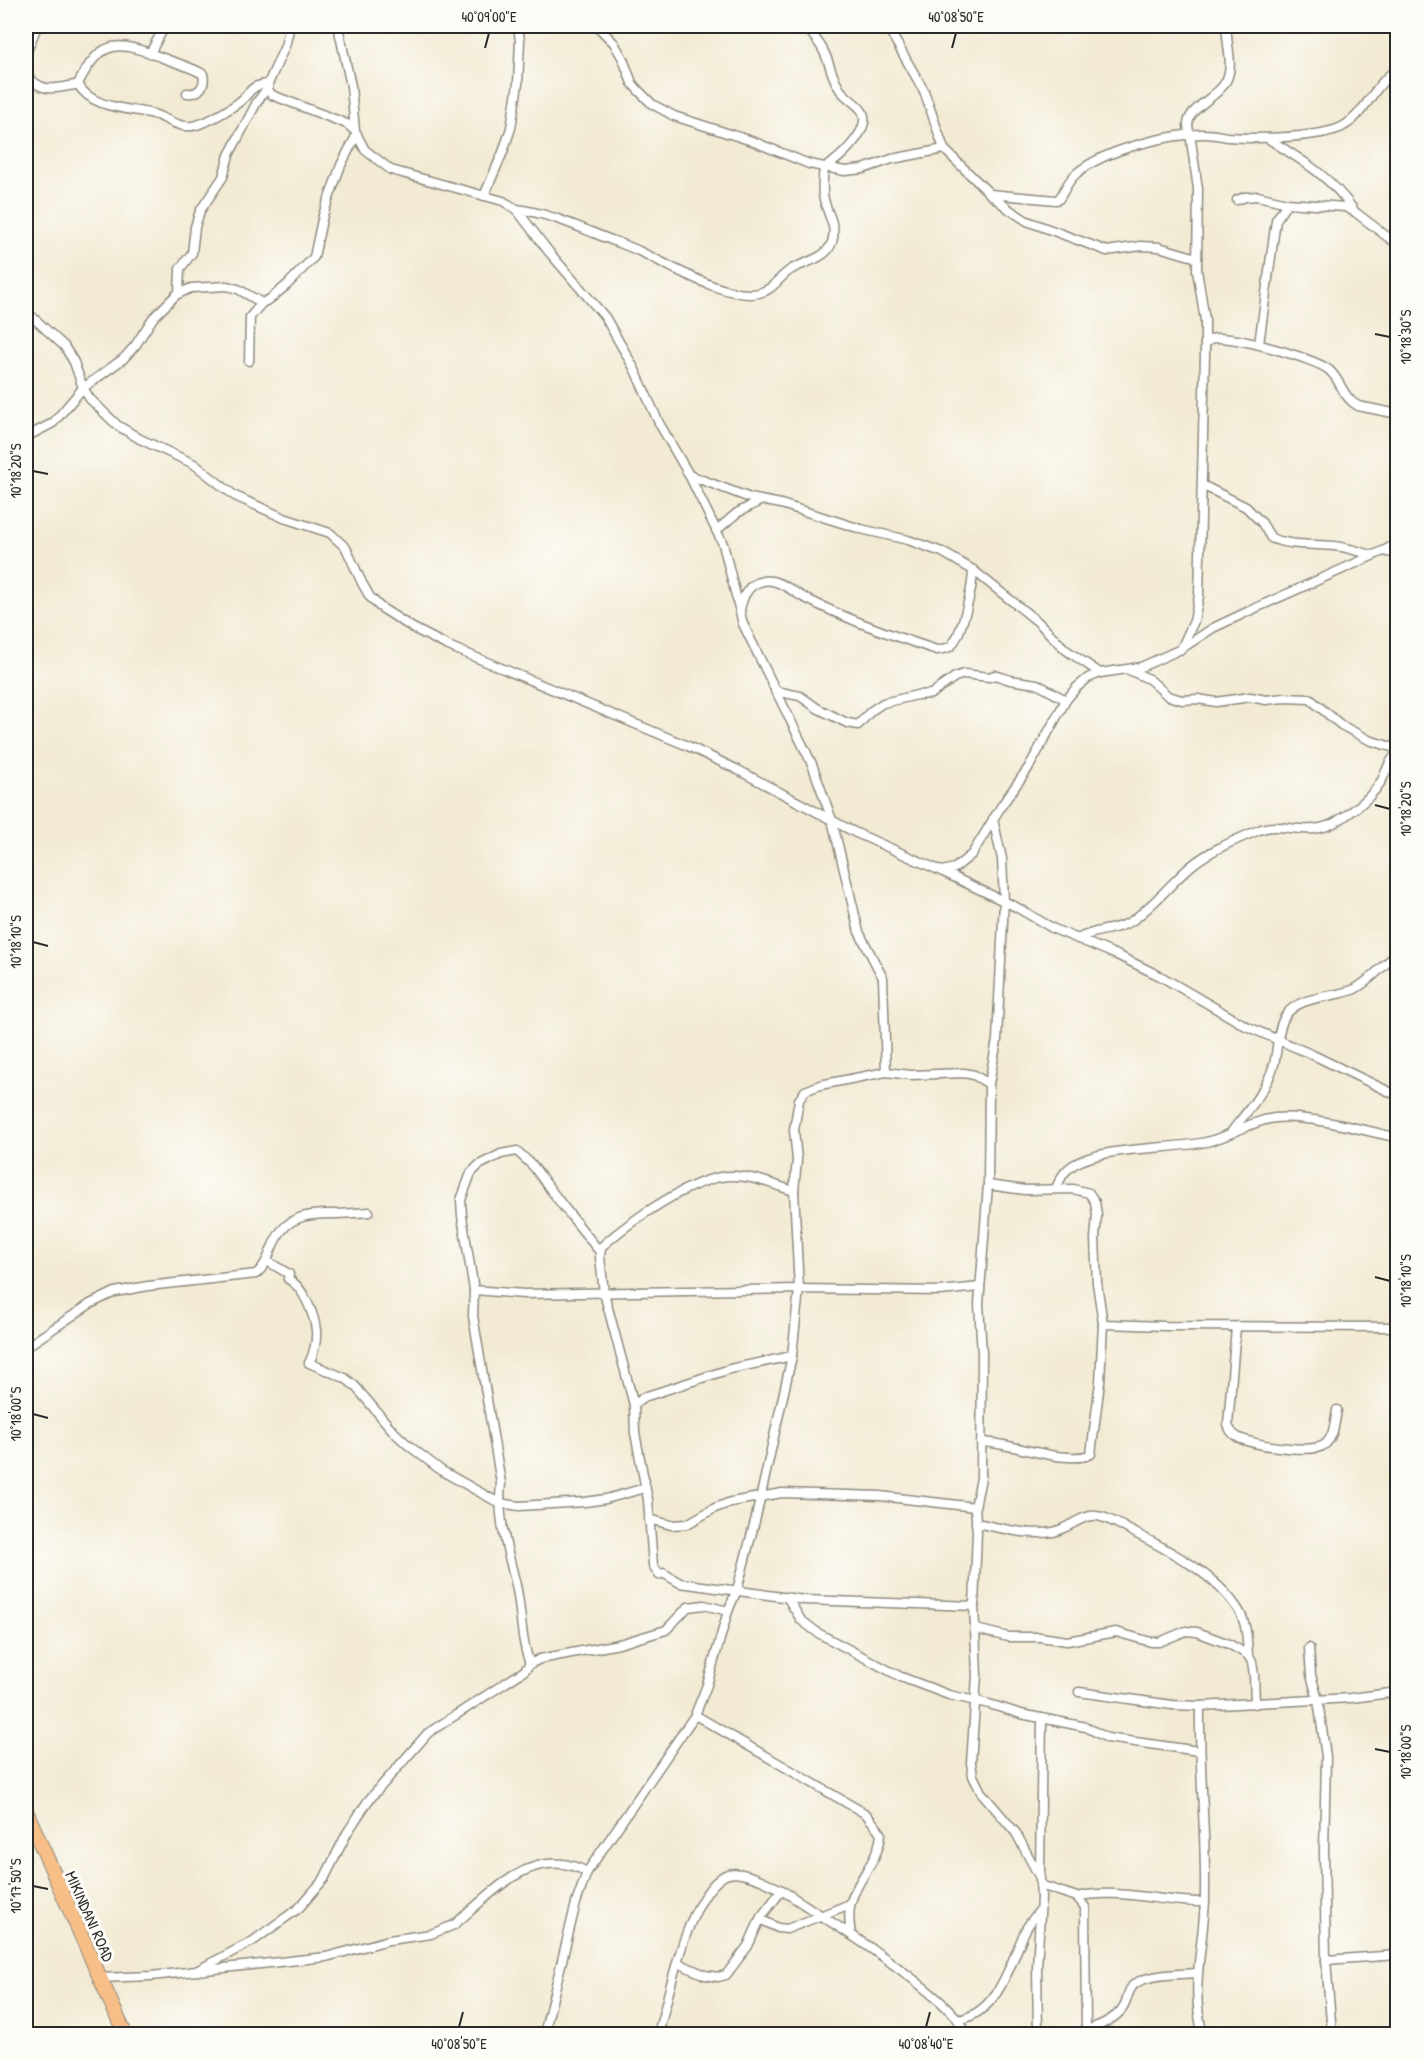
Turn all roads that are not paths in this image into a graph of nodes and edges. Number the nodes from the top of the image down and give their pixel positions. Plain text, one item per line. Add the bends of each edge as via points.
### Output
1 (37, 26) edge
2 (165, 26) edge
3 (290, 26) edge
4 (338, 26) edge
5 (518, 26) edge
6 (597, 26) edge
7 (805, 26) edge
8 (887, 26) edge
9 (1227, 26) edge
10 (1395, 26) edge
11 (1398, 30) edge
12 (150, 53) junction
13 (26, 54) edge
14 (1398, 69) edge
15 (26, 75) edge
16 (26, 83) edge
17 (78, 84) junction
18 (268, 86) junction
19 (26, 87) edge
20 (187, 93) dead end
21 (356, 132) junction
22 (1190, 134) junction
23 (1267, 138) junction
24 (944, 149) junction
25 (825, 167) junction
26 (990, 194) junction
27 (484, 196) junction
28 (1237, 200) dead end
29 (1287, 203) junction
30 (516, 209) junction
31 (1355, 212) junction
32 (1398, 245) edge
33 (1197, 258) junction
34 (179, 293) junction
35 (262, 303) junction
36 (26, 311) edge
37 (1205, 344) junction
38 (1259, 344) junction
39 (249, 360) dead end
40 (83, 388) junction
41 (1398, 414) edge
42 (26, 437) edge
43 (689, 475) junction
44 (1202, 485) junction
45 (760, 501) junction
46 (717, 530) junction
47 (1398, 543) edge
48 (1383, 551) junction
49 (1398, 554) edge
50 (1372, 555) junction
51 (974, 570) junction
52 (740, 611) junction
53 (1181, 649) junction
54 (1126, 670) junction
55 (1100, 673) junction
56 (775, 691) junction
57 (1066, 700) junction
58 (1398, 751) edge
59 (993, 819) junction
60 (832, 820) junction
61 (941, 871) junction
62 (1004, 901) junction
63 (1078, 939) junction
64 (1398, 953) edge
65 (1279, 1041) junction
66 (886, 1072) junction
67 (989, 1084) junction
68 (1398, 1096) edge
69 (1230, 1132) junction
70 (1398, 1138) edge
71 (988, 1185) junction
72 (1056, 1188) junction
73 (794, 1191) junction
74 (369, 1212) dead end
75 (600, 1252) junction
76 (267, 1261) junction
77 (980, 1287) junction
78 (799, 1289) junction
79 (474, 1290) junction
80 (604, 1293) junction
81 (1103, 1324) junction
82 (1236, 1327) junction
83 (1398, 1328) edge
84 (26, 1347) edge
85 (792, 1356) junction
86 (634, 1405) junction
87 (1337, 1410) dead end
88 (981, 1442) junction
89 (645, 1488) junction
90 (760, 1497) junction
91 (499, 1503) junction
92 (975, 1507) junction
93 (649, 1518) junction
94 (976, 1522) junction
95 (737, 1590) junction
96 (787, 1597) junction
97 (974, 1606) junction
98 (728, 1611) junction
99 (976, 1629) junction
100 (1309, 1648) dead end
101 (1248, 1655) junction
102 (530, 1664) junction
103 (1079, 1692) dead end
104 (1398, 1692) edge
105 (975, 1700) junction
106 (1318, 1700) junction
107 (1255, 1704) junction
108 (1200, 1706) junction
109 (695, 1714) junction
110 (1042, 1718) junction
111 (1199, 1751) junction
112 (26, 1812) edge
113 (587, 1872) junction
114 (1040, 1881) junction
115 (782, 1890) junction
116 (1077, 1897) junction
117 (1205, 1902) junction
118 (850, 1904) junction
119 (1040, 1910) junction
120 (820, 1915) junction
121 (760, 1919) junction
122 (851, 1934) junction
123 (1398, 1955) edge
124 (1326, 1960) junction
125 (678, 1963) junction
126 (196, 1971) junction
127 (1197, 1973) junction
128 (99, 1978) junction
129 (958, 2020) junction
130 (1086, 2032) edge
131 (124, 2034) edge
132 (544, 2034) edge
133 (658, 2034) edge
134 (968, 2034) edge
135 (1038, 2034) edge
136 (1203, 2034) edge
137 (1332, 2034) edge

1 - 13 street
2 - 12 street
3 - 18 street
4 - 21 street
5 - 27 street via 518,84 511,128
6 - 25 street via 614,43 632,83 652,104 674,116
7 - 25 street via 824,51 840,91 863,115 851,146
8 - 24 street via 924,91
9 - 22 street via 1227,81 1190,116
10 - 11 street
12 - 17 street via 130,46 112,47 91,60
12 - 20 street via 203,74 201,88 194,94
14 - 23 street via 1345,126 1326,132
15 - 17 street via 45,89
16 - 19 street
17 - 18 street via 100,101 188,126 210,119 240,101 252,88
18 - 21 street via 276,97 347,124
18 - 34 street via 229,155 223,177 200,211 192,253 180,269
21 - 27 street via 366,150 391,170
21 - 35 street via 323,215 314,257 287,285
22 - 23 street
22 - 26 street via 1133,146 1092,163 1071,179 1056,200
22 - 33 street via 1198,196
23 - 31 street via 1317,170
24 - 25 street via 853,171
24 - 26 street
25 - 30 street via 824,202 834,226 832,243 818,257 785,274 773,288 755,294 725,291 574,224
26 - 33 street via 1027,221 1099,249 1114,251 1141,246
27 - 30 street
28 - 29 street via 1258,196
29 - 31 street via 1341,205
29 - 38 street via 1276,220
30 - 43 street via 604,317
31 - 32 street
33 - 37 street
34 - 35 street via 191,288 227,286
34 - 40 street via 153,318 129,353
35 - 39 street via 249,324
36 - 40 street via 70,355
37 - 38 street via 1221,338
37 - 44 street
38 - 41 street via 1322,364 1335,375 1346,397 1358,406
40 - 42 street via 53,423
40 - 60 street via 127,432 194,464 235,496 284,518 330,532 346,548 370,597 413,628 688,746
43 - 45 street
43 - 46 street
44 - 50 street via 1246,507 1275,539 1337,546
44 - 53 street via 1198,596 1194,621
45 - 46 street
45 - 51 street via 908,540 942,552
46 - 52 street
47 - 48 street
48 - 49 street
48 - 50 street
50 - 53 street via 1214,628
51 - 52 street via 969,601 951,646 945,649 937,650 868,626 770,580 747,590
51 - 55 street via 1066,650
52 - 56 street
53 - 54 street
54 - 55 street
54 - 58 street via 1149,679 1168,696 1182,700 1310,699 1341,725
55 - 57 street via 1088,678
56 - 57 street via 800,696 847,723 858,725 877,705 932,694 964,674 995,675 1037,684
56 - 60 street via 812,764
57 - 59 street via 1029,767
58 - 63 street via 1370,796 1337,822 1317,829 1259,830 1202,858 1132,920
59 - 61 street via 972,854 955,868
59 - 62 street via 1002,859
60 - 61 street
60 - 66 street via 859,932 883,978
61 - 62 street
62 - 63 street
62 - 67 street via 997,1040
63 - 65 street via 1162,977
64 - 65 street via 1356,988 1295,1007 1283,1021
65 - 68 street
65 - 69 street via 1268,1079
66 - 67 street via 964,1073
66 - 73 street via 820,1085 802,1096 794,1130
67 - 71 street
69 - 70 street via 1276,1118
69 - 72 street via 1208,1142 1091,1157 1069,1168
71 - 72 street via 1024,1190
71 - 77 street
72 - 81 street via 1086,1192 1095,1202 1097,1283
73 - 75 street via 731,1176 700,1183 631,1223
73 - 78 street
74 - 76 street via 297,1218 279,1233
75 - 79 street via 533,1166 517,1151 510,1151 475,1168 461,1200
75 - 80 street
76 - 84 street via 256,1274 115,1293 90,1304
76 - 91 street via 289,1274 288,1279 295,1283 308,1307 316,1330 309,1363 345,1378 408,1444 442,1471
77 - 78 street via 940,1291
77 - 88 street
78 - 80 street
78 - 85 street
79 - 80 street
79 - 91 street via 473,1316 501,1484
80 - 86 street
81 - 82 street
81 - 88 street via 1091,1454 1077,1458
82 - 83 street
82 - 87 street via 1228,1425 1235,1436 1280,1447 1318,1448 1330,1438
85 - 86 street via 730,1369 644,1397
85 - 90 street
86 - 89 street
88 - 92 street
89 - 91 street via 585,1502 519,1506
89 - 93 street
90 - 92 street via 782,1493 880,1496
90 - 93 street via 731,1502 680,1526
90 - 95 street
91 - 102 street
92 - 94 street
93 - 95 street via 653,1565 659,1575 663,1573 680,1583
94 - 97 street
94 - 101 street via 1043,1533 1060,1530 1092,1515 1123,1526 1218,1586 1244,1622
95 - 96 street
95 - 98 street
96 - 97 street
96 - 105 street via 809,1627 870,1662 949,1695
97 - 99 street
98 - 102 street via 704,1605 688,1607 666,1630
98 - 109 street
99 - 101 street via 1008,1637 1067,1641 1116,1632 1151,1642 1191,1631
99 - 105 street
100 - 106 street
101 - 107 street via 1254,1674
102 - 126 street via 428,1733 368,1801 324,1879 299,1908 253,1941
103 - 108 street
104 - 106 street
105 - 110 street
105 - 114 street via 973,1776 981,1792 1016,1833
106 - 107 street
106 - 124 street via 1326,1757
107 - 108 street
108 - 111 street
109 - 113 street
109 - 118 street via 872,1819 881,1833 880,1841
110 - 111 street via 1086,1727 1107,1738
110 - 114 street
111 - 117 street
112 - 128 highway, MIKINDANI ROAD
113 - 126 street via 575,1865 533,1867 501,1885 454,1925 431,1934 389,1940 326,1957
113 - 132 street
114 - 116 street
114 - 119 street
115 - 120 street
115 - 121 street
115 - 125 street via 743,1874 721,1877 696,1907
116 - 117 street via 1118,1895
116 - 130 street via 1085,1907
117 - 127 street
118 - 120 street
118 - 122 street
119 - 129 street via 1027,1927 992,2000 975,2014
119 - 135 street via 1036,1968
120 - 121 street via 787,1929
120 - 122 street
121 - 125 street via 748,1946 724,1976 705,1975
122 - 129 street via 942,2003
123 - 124 street
124 - 137 street
125 - 133 street
126 - 128 street
127 - 130 street via 1138,1982 1122,2010
127 - 136 street via 1196,2002
128 - 131 highway, MIKINDANI ROAD
129 - 134 street

